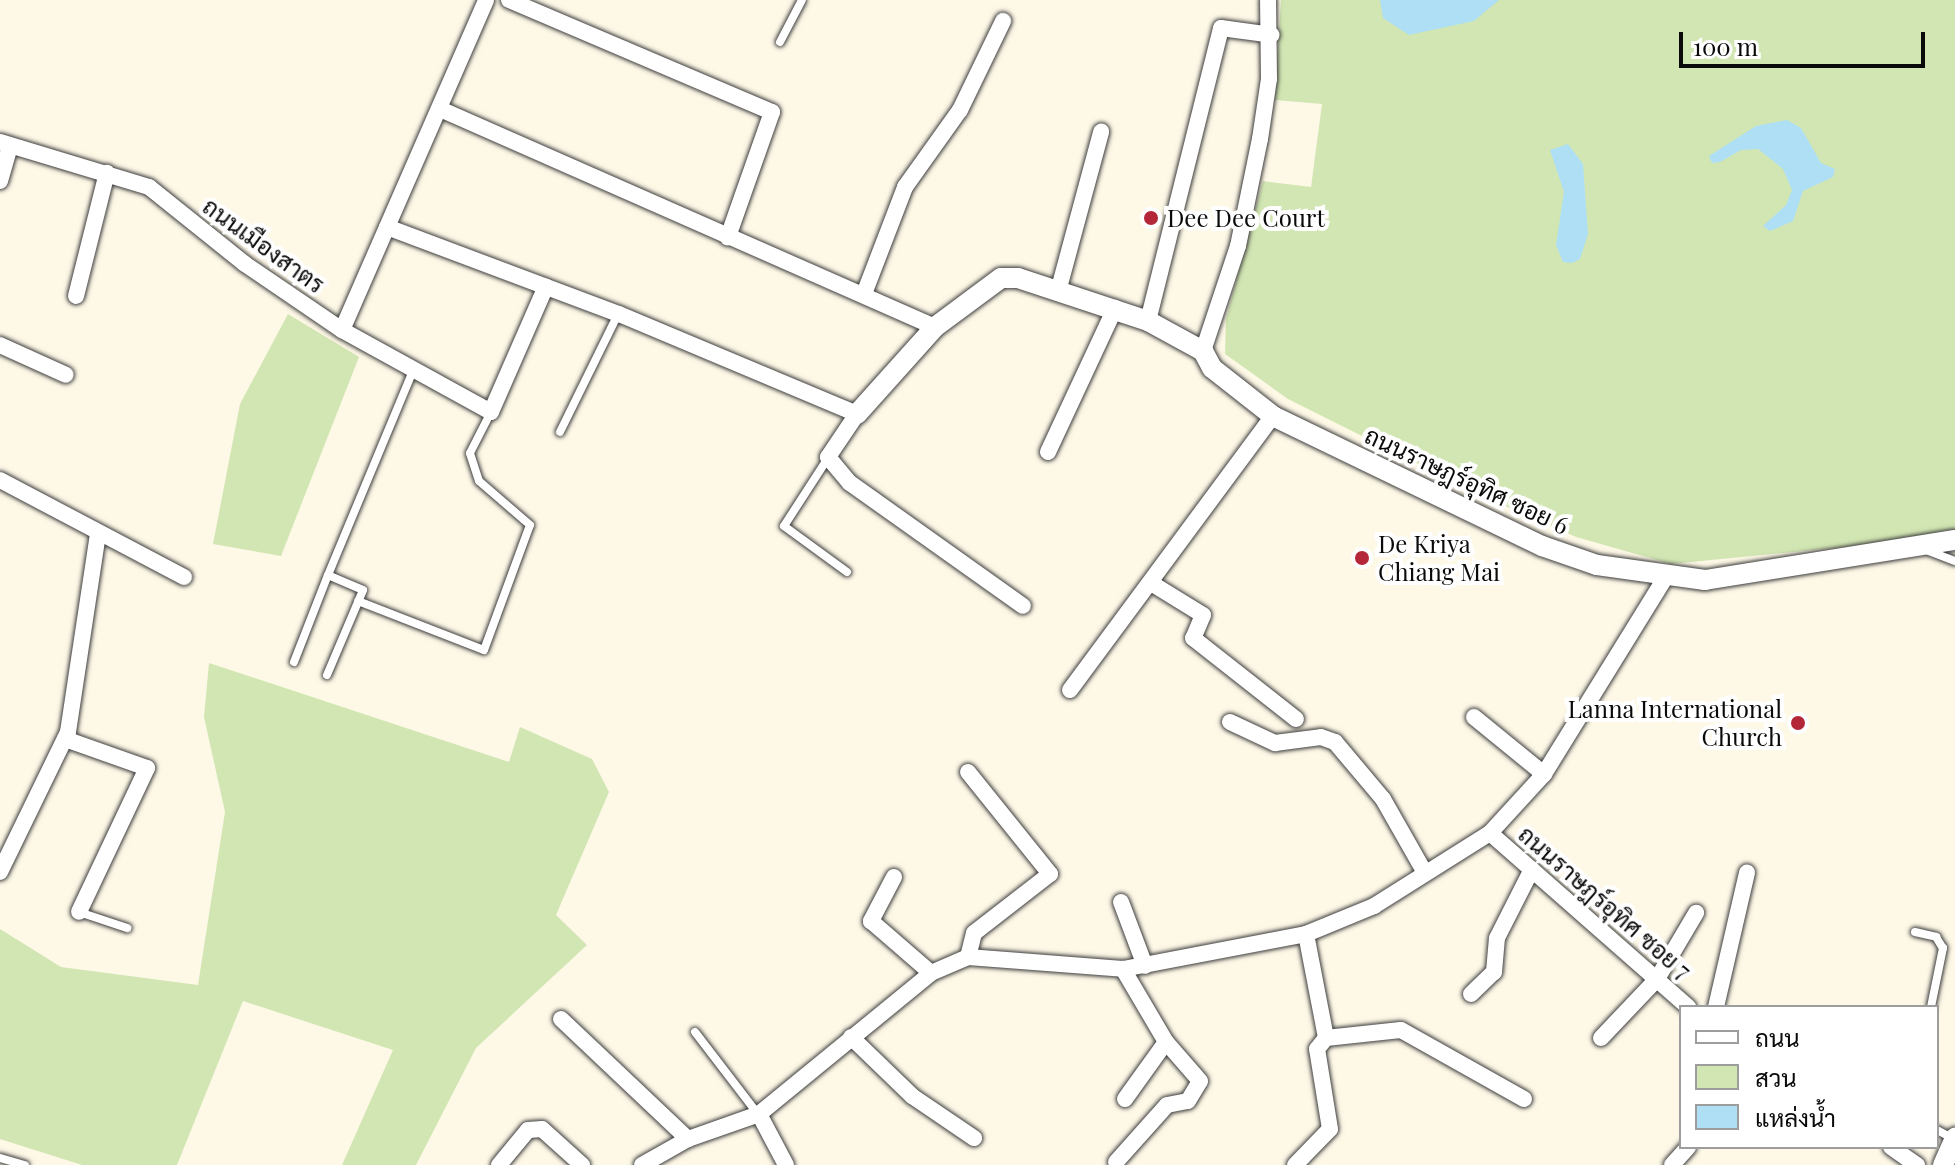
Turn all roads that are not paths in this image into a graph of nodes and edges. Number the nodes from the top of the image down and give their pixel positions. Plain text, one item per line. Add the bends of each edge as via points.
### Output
1 (486, 0) edge
2 (509, 0) edge
3 (802, 0) edge
4 (1268, 0) edge
5 (1003, 21) dead end
6 (1272, 35) junction
7 (780, 42) dead end
8 (440, 109) junction
9 (1101, 132) dead end
10 (5, 143) edge
11 (107, 173) junction
12 (0, 181) edge
13 (387, 227) junction
14 (728, 237) junction
15 (546, 286) junction
16 (1059, 288) junction
17 (864, 294) junction
18 (76, 296) dead end
19 (1115, 308) junction
20 (619, 314) junction
21 (1148, 321) junction
22 (935, 327) junction
23 (342, 330) junction
24 (0, 345) edge
25 (1203, 351) junction
26 (413, 371) junction
27 (66, 375) dead end
28 (491, 412) junction
29 (857, 414) junction
30 (1273, 416) junction
31 (560, 432) dead end
32 (1048, 452) dead end
33 (828, 457) junction
34 (0, 480) edge
35 (98, 534) junction
36 (1955, 540) edge
37 (1917, 547) junction
38 (1955, 561) edge
39 (847, 572) dead end
40 (328, 575) junction
41 (184, 577) dead end
42 (1665, 578) junction
43 (1151, 583) junction
44 (358, 601) junction
45 (1023, 606) dead end
46 (294, 662) dead end
47 (327, 675) dead end
48 (1070, 690) dead end
49 (1474, 717) dead end
50 (1296, 719) dead end
51 (1230, 722) dead end
52 (65, 739) junction
53 (968, 772) dead end
54 (1544, 774) junction
55 (1490, 833) junction
56 (1532, 869) junction
57 (0, 872) edge
58 (1425, 873) junction
59 (1747, 873) dead end
60 (894, 877) dead end
61 (1121, 902) dead end
62 (79, 912) joint
63 (1696, 913) dead end
64 (127, 928) dead end
65 (1915, 932) dead end
66 (1306, 934) junction
67 (968, 957) junction
68 (1145, 966) junction
69 (1123, 969) junction
70 (931, 973) junction
71 (1657, 979) junction
72 (1471, 994) dead end
73 (1686, 1005) edge
74 (1716, 1005) edge
75 (1931, 1005) edge
76 (561, 1019) dead end
77 (695, 1032) dead end
78 (851, 1037) junction
79 (1326, 1038) junction
80 (1601, 1038) dead end
81 (1166, 1042) junction
82 (1125, 1099) dead end
83 (1524, 1099) dead end
84 (759, 1114) junction
85 (974, 1138) dead end
86 (1955, 1138) edge
87 (688, 1139) junction
88 (1686, 1149) edge
89 (1894, 1149) edge
90 (0, 1158) edge
91 (778, 1161) edge
92 (1116, 1162) dead end
93 (25, 1165) edge
94 (499, 1165) edge
95 (582, 1165) edge
96 (642, 1165) edge
97 (1295, 1165) edge
98 (1672, 1165) edge
99 (1917, 1165) edge
100 (1943, 1165) edge

1 - 8 street
2 - 14 street via 772,112
3 - 7 lane
4 - 6 street
5 - 17 street via 960,110 905,187
6 - 21 street via 1221,28
6 - 25 street via 1260,139 1238,246
8 - 13 street
8 - 14 street
9 - 16 street
10 - 11 street, ถนนเมืองสาตร
10 - 12 street
11 - 18 street
11 - 23 street, ถนนเมืองสาตร via 149,187 245,264
13 - 15 street
13 - 23 street
14 - 17 street
15 - 20 street
15 - 28 street
16 - 19 street, ถนนราษฎร์อุทิศ ซอย 6
16 - 22 street, ถนนราษฎร์อุทิศ ซอย 6 via 1001,278
17 - 22 street
19 - 21 street, ถนนราษฎร์อุทิศ ซอย 6
19 - 32 street
20 - 29 street
20 - 31 lane
21 - 25 street, ถนนราษฎร์อุทิศ ซอย 6
22 - 29 street
23 - 26 street, ถนนเมืองสาตร
24 - 27 street
25 - 30 street, ถนนราษฎร์อุทิศ ซอย 6 via 1222,378
26 - 28 street, ถนนเมืองสาตร
26 - 40 lane
28 - 44 lane via 470,453 479,481 530,525 484,650
29 - 33 street
30 - 42 street, ถนนราษฎร์อุทิศ ซอย 6 via 1542,546 1597,565
30 - 43 street
33 - 39 lane via 784,526
33 - 45 street via 850,483
34 - 35 street
35 - 41 street
35 - 52 street
36 - 37 street, ถนนราษฎร์อุทิศ ซอย 6
37 - 38 lane
37 - 42 street, ถนนราษฎร์อุทิศ ซอย 6 via 1758,576
40 - 44 lane via 363,590
40 - 46 lane
42 - 54 street
43 - 48 street
43 - 50 street via 1203,615 1193,638
44 - 47 lane
49 - 54 street
51 - 58 street via 1275,743 1321,737 1335,742 1383,799
52 - 57 street
52 - 62 street via 147,768
53 - 67 street via 1050,874 974,933
54 - 55 street
55 - 56 street, ถนนราษฎร์อุทิศ ซอย 7
55 - 58 street
56 - 71 street, ถนนราษฎร์อุทิศ ซอย 7
56 - 72 street via 1497,938 1494,972
58 - 66 street via 1374,906
59 - 74 street
60 - 70 street via 871,921
61 - 68 street
62 - 64 lane
63 - 71 street
65 - 75 lane via 1936,937 1943,948
66 - 68 street
66 - 79 street
67 - 69 street
67 - 70 street
68 - 69 street
69 - 81 street
70 - 78 street
71 - 73 street, ถนนราษฎร์อุทิศ ซอย 7
71 - 80 street
76 - 87 street
77 - 84 lane
78 - 84 street
78 - 85 street via 912,1096
79 - 83 street via 1401,1030
79 - 97 street via 1317,1049 1330,1129
81 - 82 street
81 - 92 street via 1198,1077 1199,1086 1185,1103 1167,1105
84 - 87 street
84 - 91 street
86 - 100 street
87 - 96 street
88 - 98 street
89 - 99 street
90 - 93 lane
94 - 95 street via 528,1130 542,1129

